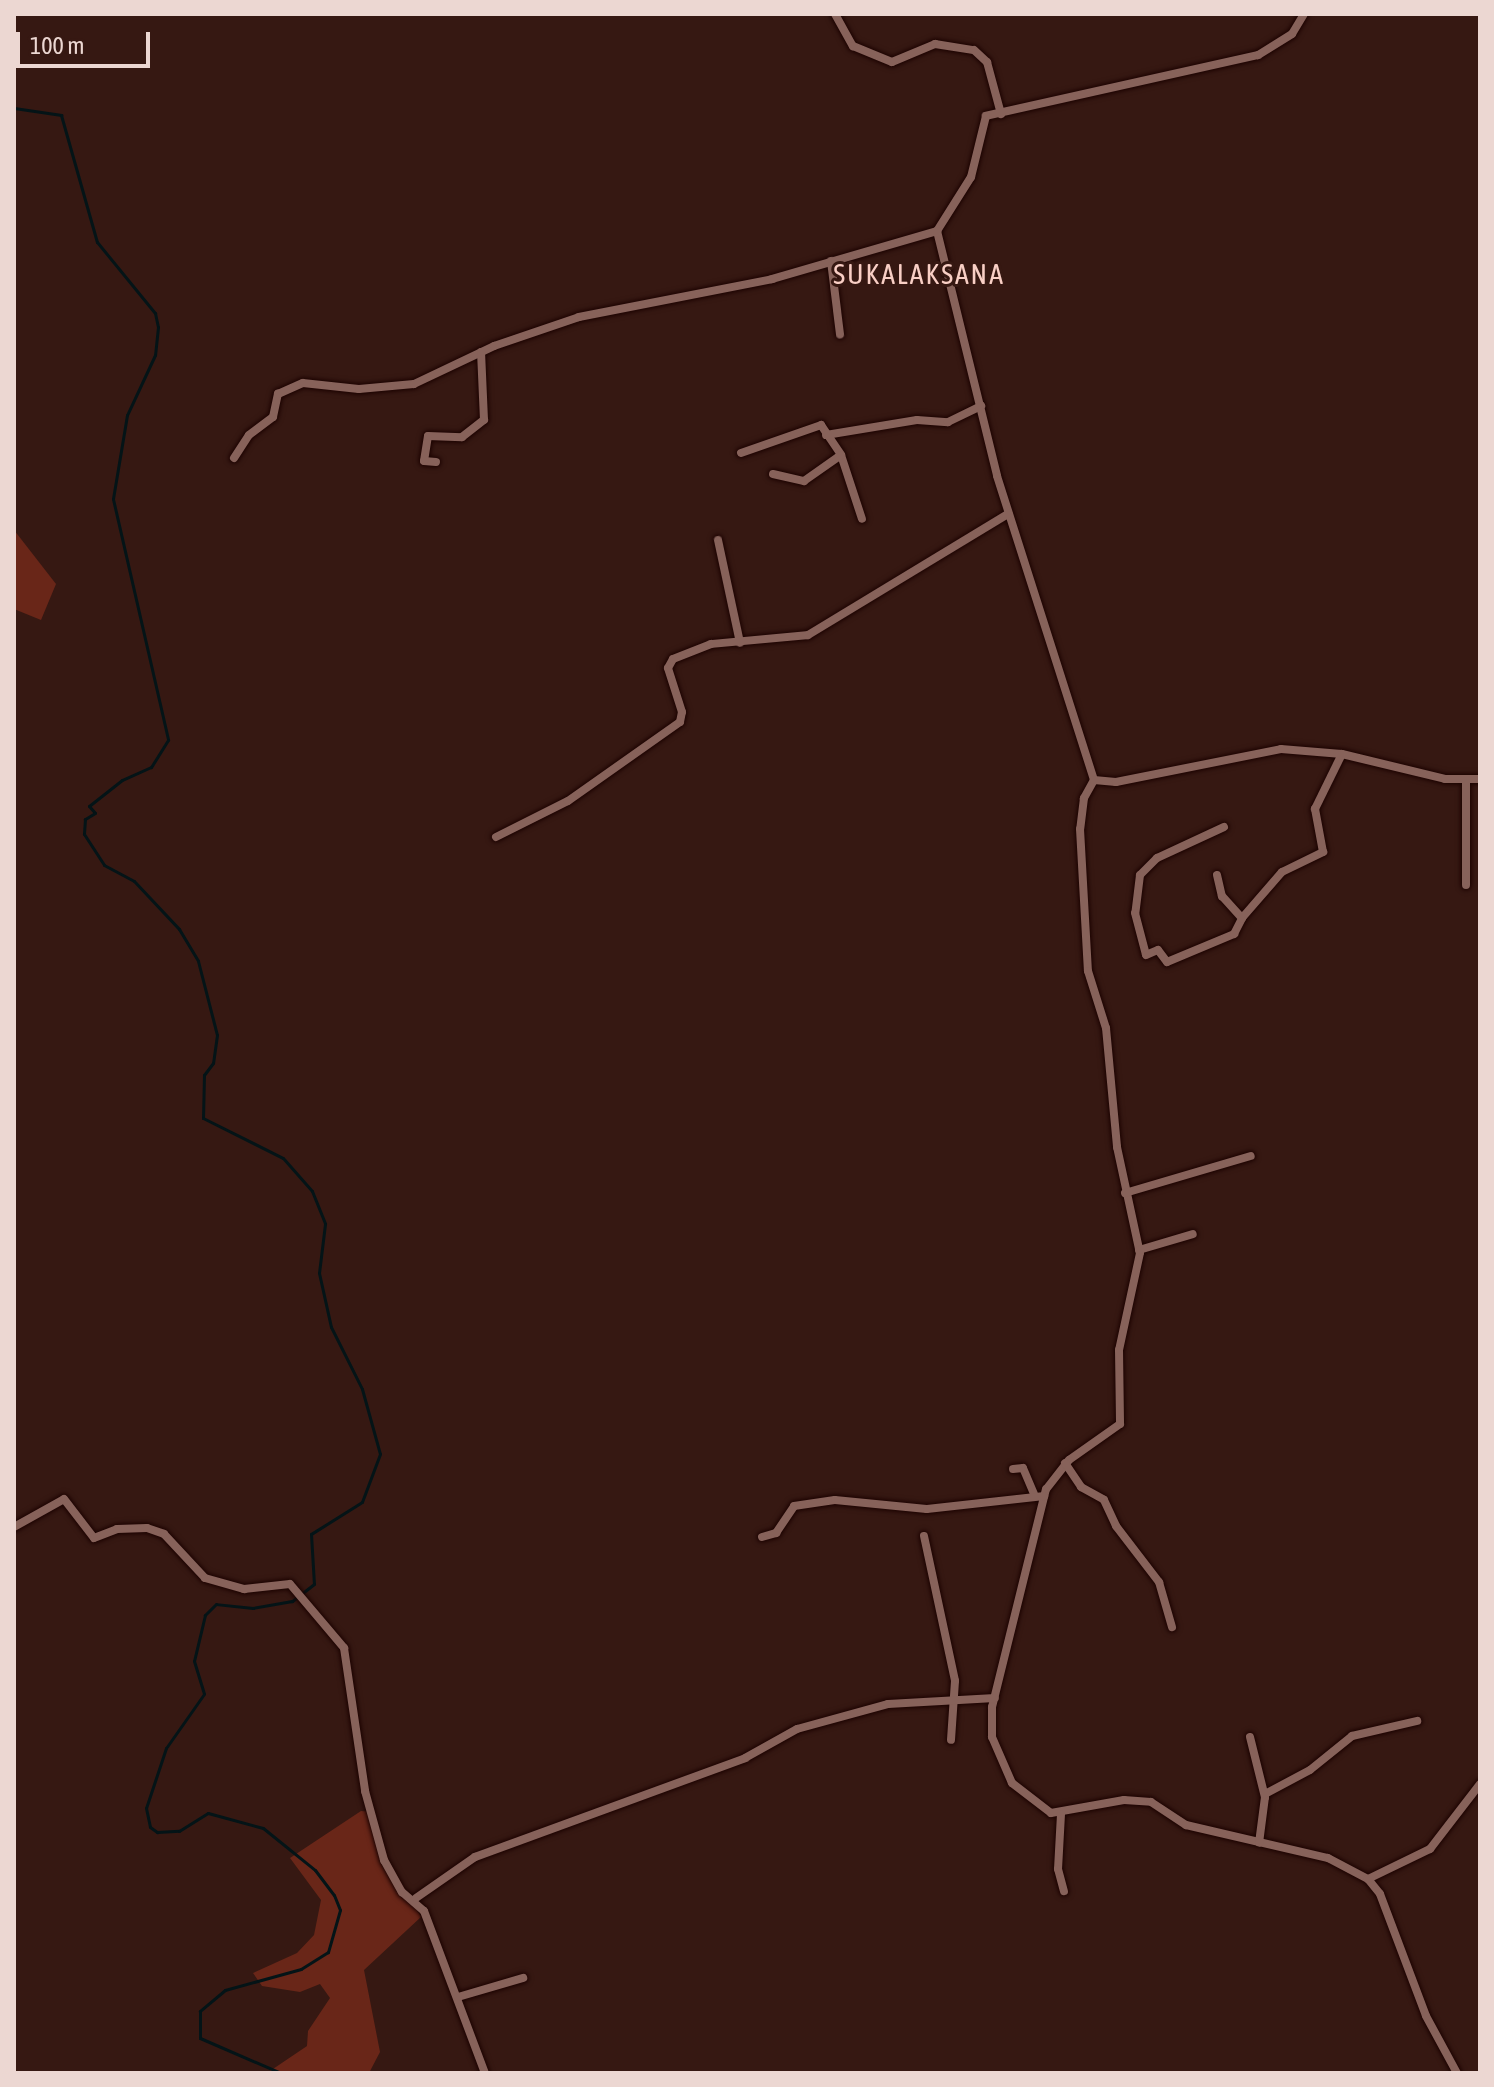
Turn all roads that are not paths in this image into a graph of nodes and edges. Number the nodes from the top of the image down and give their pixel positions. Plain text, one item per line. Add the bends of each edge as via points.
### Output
1 (835, 14) edge
2 (1304, 14) edge
3 (1001, 114) junction
4 (937, 231) junction
5 (831, 261) junction
6 (840, 334) dead end
7 (481, 352) junction
8 (981, 406) junction
9 (826, 435) junction
10 (741, 453) dead end
11 (841, 455) junction
12 (234, 458) dead end
13 (436, 462) dead end
14 (773, 474) dead end
15 (1008, 514) junction
16 (862, 519) dead end
17 (718, 540) dead end
18 (740, 643) junction
19 (1342, 754) junction
20 (1480, 779) edge
21 (1094, 780) junction
22 (1466, 780) junction
23 (1224, 827) dead end
24 (496, 837) dead end
25 (1217, 875) dead end
26 (1466, 885) dead end
27 (1242, 918) junction
28 (1251, 1156) dead end
29 (1125, 1193) junction
30 (1193, 1234) dead end
31 (1139, 1250) junction
32 (1065, 1463) junction
33 (1013, 1469) dead end
34 (1034, 1494) junction
35 (1044, 1496) junction
36 (14, 1527) edge
37 (924, 1536) dead end
38 (762, 1537) dead end
39 (1172, 1627) dead end
40 (995, 1698) junction
41 (958, 1701) junction
42 (1417, 1721) dead end
43 (1250, 1737) dead end
44 (951, 1740) dead end
45 (1480, 1784) edge
46 (1265, 1792) junction
47 (1061, 1814) junction
48 (1259, 1843) junction
49 (1368, 1879) junction
50 (1064, 1891) dead end
51 (416, 1898) junction
52 (523, 1978) dead end
53 (458, 1997) junction
54 (485, 2073) edge
55 (1457, 2073) edge

1 - 3 street via 853,46 892,62 935,44 974,50 987,62
2 - 3 street via 1292,34 1258,55 1153,81 1123,80
3 - 4 street via 986,116 971,177
4 - 5 street
4 - 8 street
5 - 6 street
5 - 7 street via 772,279 579,317
7 - 12 street via 414,384 291,388 278,394 273,417 249,435
7 - 13 street via 484,420 462,437 428,436 424,461
8 - 9 street via 948,422 917,420
8 - 15 street
9 - 10 street via 818,424
9 - 11 street
11 - 14 street via 804,481
11 - 16 street
15 - 18 street via 808,635
15 - 21 street
17 - 18 street
18 - 24 street via 695,647 670,661 680,722 568,801
19 - 21 street via 1281,749 1116,782
19 - 22 street
19 - 27 street via 1315,809 1323,852 1282,872
20 - 22 street
21 - 29 street via 1084,798 1080,829 1087,956 1106,1028
22 - 26 street
23 - 27 street via 1157,858 1140,875 1135,913 1146,955 1158,950 1167,962 1234,934
25 - 27 street via 1222,896
28 - 29 street
29 - 31 street
30 - 31 street
31 - 32 street via 1119,1350 1120,1424
32 - 35 street
32 - 39 street via 1081,1487 1104,1500 1116,1526 1159,1582
33 - 34 street via 1023,1468
34 - 35 street
34 - 38 street via 1014,1502 927,1509 835,1500 794,1506 776,1533
35 - 40 street
36 - 51 street via 64,1499 94,1538 117,1529 147,1528 164,1534 205,1578 244,1589 287,1583 344,1648 365,1791 384,1860 402,1892
37 - 41 street
40 - 41 street
40 - 47 street via 992,1737 1003,1768 1022,1793
41 - 44 street
41 - 51 street via 848,1712 475,1857
42 - 46 street via 1348,1742
43 - 46 street
45 - 49 street via 1430,1849
46 - 48 street
47 - 48 street via 1142,1800 1186,1825
47 - 50 street via 1058,1869
48 - 49 street via 1328,1858
49 - 55 street via 1380,1894 1426,2016
51 - 53 street
52 - 53 street
53 - 54 street

